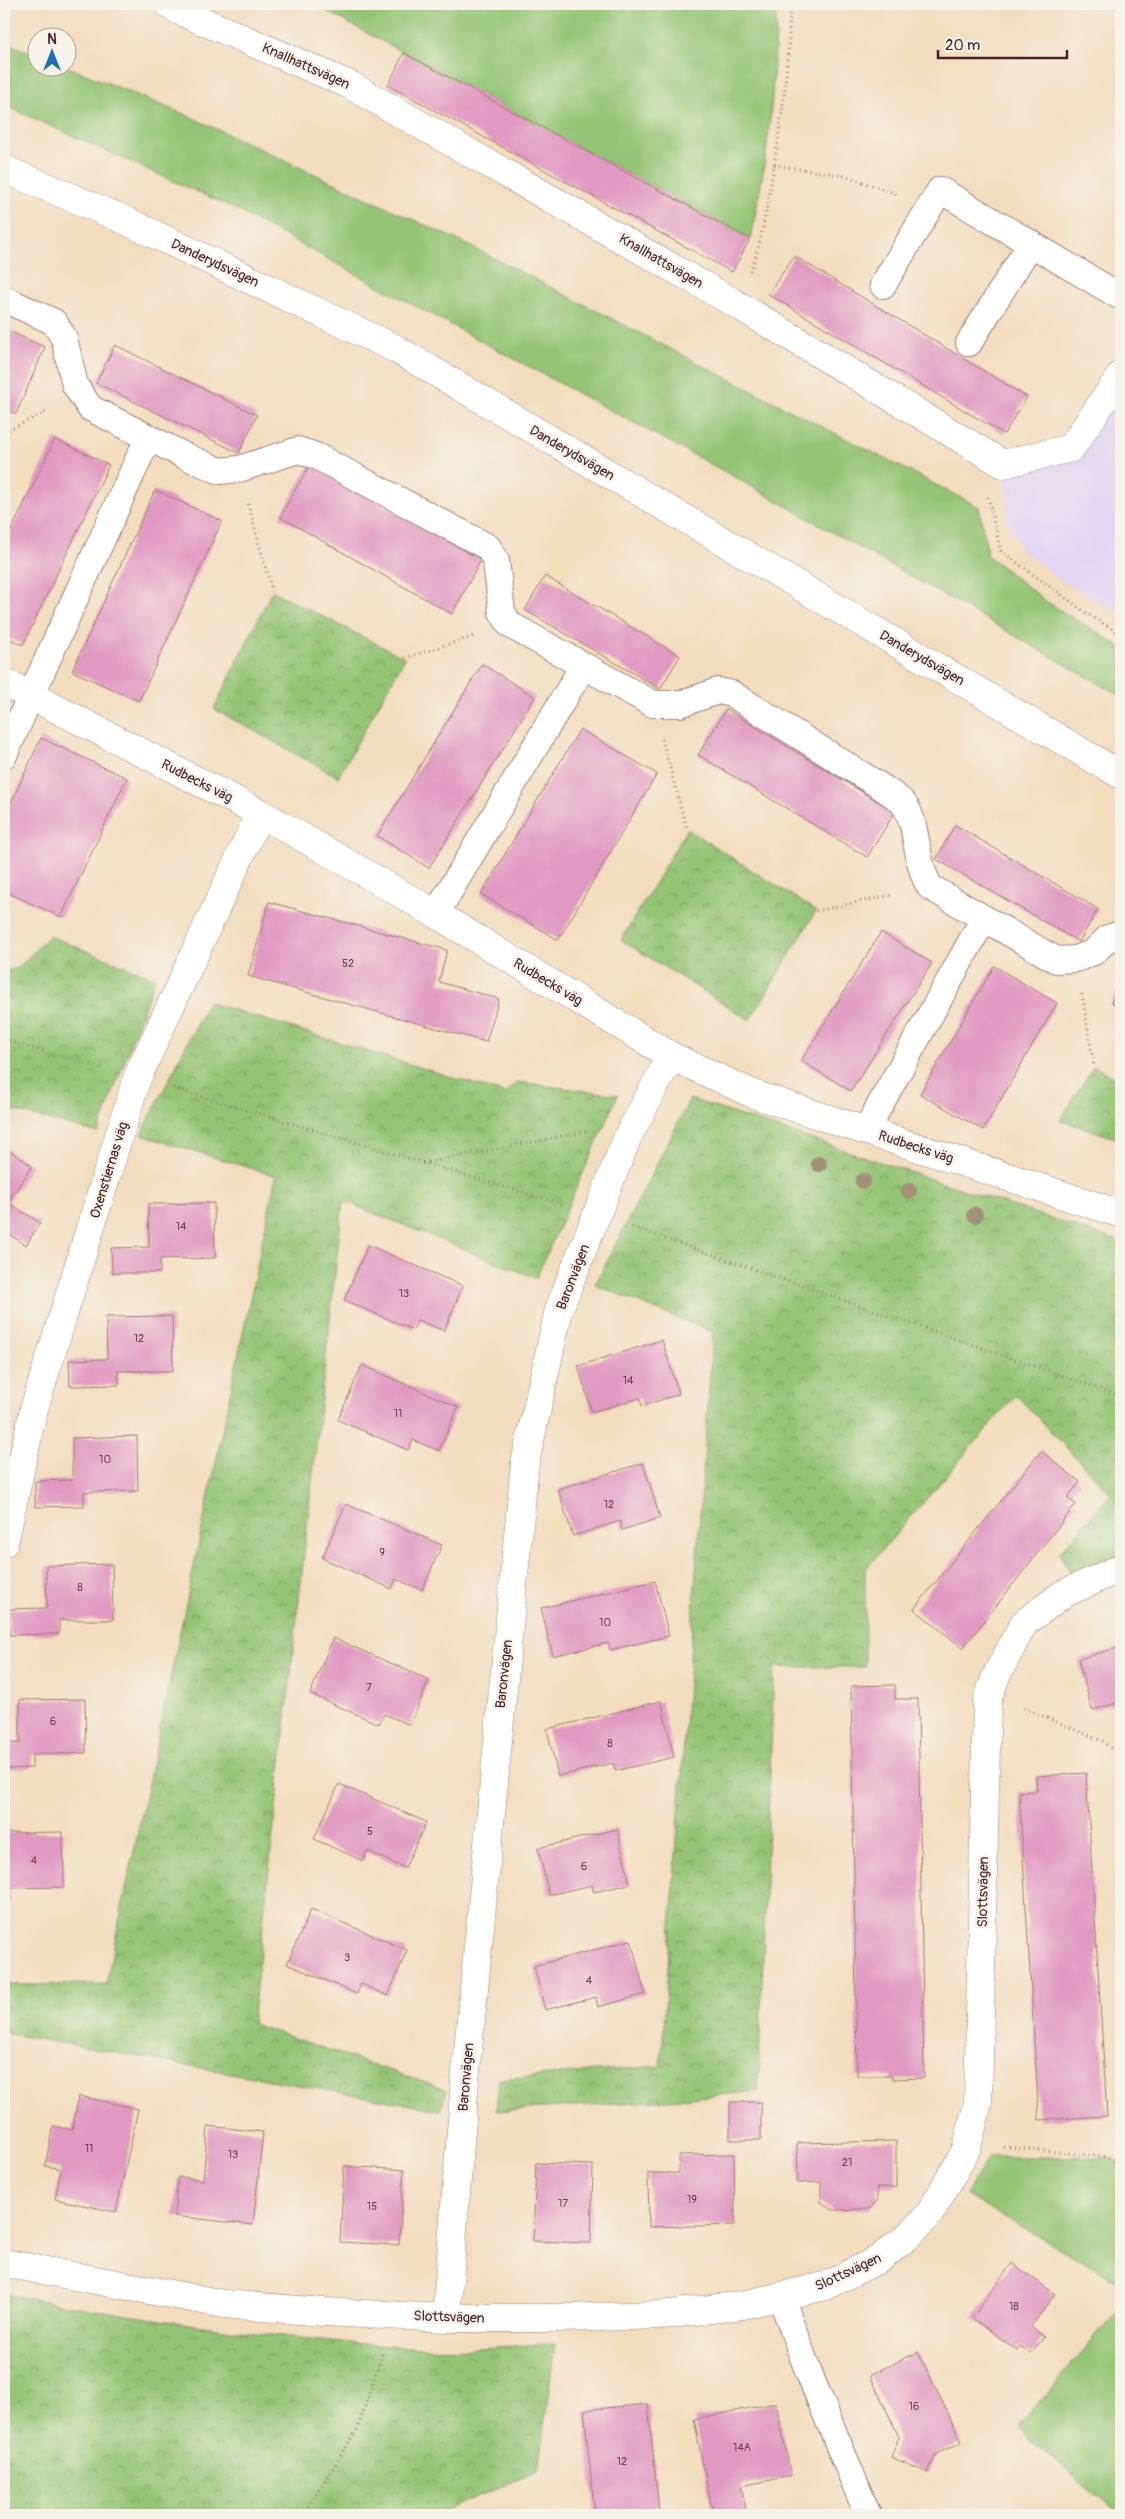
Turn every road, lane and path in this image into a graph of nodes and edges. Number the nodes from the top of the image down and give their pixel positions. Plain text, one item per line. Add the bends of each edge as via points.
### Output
1 (168, 4) edge
2 (790, 4) edge
3 (774, 165) junction
4 (4, 169) edge
5 (902, 195) dead end
6 (1030, 243) junction
7 (883, 285) dead end
8 (1121, 297) edge
9 (4, 298) edge
10 (736, 304) junction
11 (969, 343) dead end
12 (1121, 375) edge
13 (80, 396) junction
14 (4, 432) edge
15 (148, 438) junction
16 (977, 448) junction
17 (239, 469) junction
18 (272, 592) dead end
19 (510, 625) junction
20 (1121, 634) edge
21 (405, 658) dead end
22 (583, 666) junction
23 (4, 682) edge
24 (31, 696) junction
25 (653, 704) junction
26 (4, 755) edge
27 (1121, 775) edge
28 (260, 813) junction
29 (687, 829) dead end
30 (930, 887) junction
31 (816, 911) dead end
32 (436, 914) junction
33 (983, 920) junction
34 (1121, 934) edge
35 (1076, 959) junction
36 (671, 1056) junction
37 (1094, 1066) dead end
38 (866, 1130) junction
39 (593, 1131) dead end
40 (423, 1163) dead end
41 (1121, 1214) edge
42 (4, 1543) edge
43 (1121, 1568) edge
44 (991, 1692) junction
45 (1121, 1756) edge
46 (966, 2150) junction
47 (1121, 2164) edge
48 (4, 2263) edge
49 (781, 2297) junction
50 (384, 2314) junction
51 (446, 2318) junction
52 (303, 2515) edge
53 (868, 2515) edge

1 - 10 street, Knallhattsvägen via 350,85
2 - 3 path via 790,44
3 - 5 path via 846,176
3 - 10 path via 752,268
4 - 27 street, Danderydsvägen via 120,218 396,349
6 - 7 lane via 940,190
6 - 8 lane
6 - 11 lane
9 - 13 lane via 54,322 64,338
10 - 16 street, Knallhattsvägen
12 - 16 street, Knallhattsvägen via 1071,448 1003,464
13 - 14 path
13 - 15 lane via 90,408
15 - 17 lane via 220,471
15 - 24 lane
16 - 20 path via 1001,551 1092,617
17 - 18 path
17 - 19 lane via 298,450 316,456 488,547 496,560 502,612
19 - 21 path
19 - 22 lane
22 - 25 lane
22 - 32 lane
23 - 24 street, Rudbecks väg
24 - 26 lane
24 - 28 street, Rudbecks väg
25 - 29 path
25 - 30 lane via 680,704 718,692 732,694 880,786 903,803 912,822 922,876
28 - 32 street, Rudbecks väg
28 - 42 street, Oxenstiernas väg via 137,1078 34,1410
30 - 31 path
30 - 33 lane
32 - 36 street, Rudbecks väg
33 - 35 lane via 1056,960
33 - 38 lane
34 - 35 lane via 1108,938 1094,952
35 - 37 path
36 - 38 street, Rudbecks väg via 753,1094
36 - 51 street, Baronvägen via 628,1136 559,1309 525,1463 465,2081
38 - 41 street, Rudbecks väg
39 - 40 path
43 - 44 street, Slottsvägen via 1063,1594 1024,1623
44 - 45 path via 1102,1741
44 - 46 street, Slottsvägen via 987,1701 978,2103
46 - 47 path via 989,2145 1108,2157
46 - 49 street, Slottsvägen via 929,2215 879,2259 825,2286
48 - 50 street, Slottsvägen via 224,2304
49 - 51 street, Slottsvägen via 662,2315
49 - 53 lane
50 - 51 street, Slottsvägen
50 - 52 path via 383,2350 358,2428

